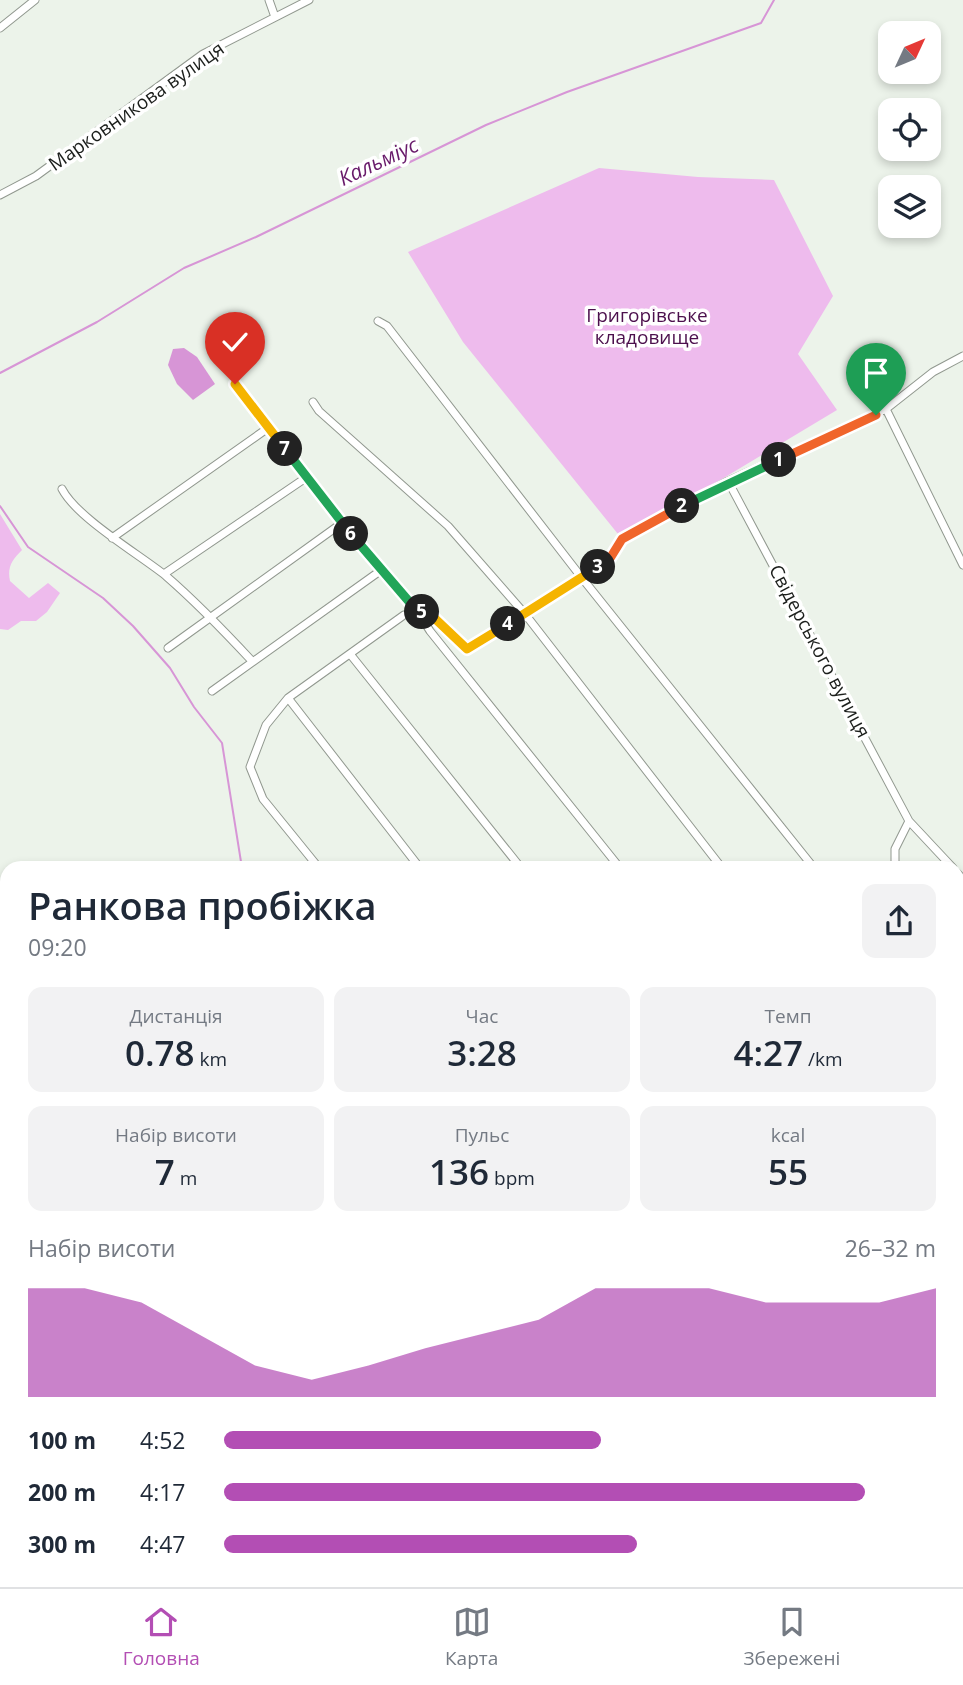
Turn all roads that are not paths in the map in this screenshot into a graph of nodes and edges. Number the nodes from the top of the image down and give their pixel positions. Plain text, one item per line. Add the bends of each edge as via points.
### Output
1 (269, 0) edge
2 (310, 0) edge
3 (31, 1) edge
4 (275, 17) junction
5 (0, 28) edge
6 (0, 195) edge
7 (378, 321) dead end
8 (963, 356) edge
9 (235, 384) dead end
10 (313, 402) dead end
11 (886, 409) junction
12 (268, 428) junction
13 (307, 477) junction
14 (729, 481) junction
15 (62, 489) dead end
16 (342, 523) junction
17 (112, 538) junction
18 (963, 565) edge
19 (380, 571) junction
20 (164, 574) junction
21 (582, 578) junction
22 (418, 612) junction
23 (525, 614) junction
24 (210, 616) junction
25 (168, 648) dead end
26 (350, 654) junction
27 (251, 660) junction
28 (212, 691) dead end
29 (288, 698) junction
30 (909, 821) junction
31 (313, 861) edge
32 (415, 861) edge
33 (515, 861) edge
34 (614, 861) edge
35 (717, 861) edge
36 (808, 861) edge
37 (895, 861) edge
38 (946, 861) edge

1 - 4 street
2 - 4 street, Марковникова вулиця
3 - 5 street
4 - 6 street, Марковникова вулиця via 202,54 36,176
7 - 21 street via 387,326
8 - 11 street via 933,372
9 - 12 street
10 - 23 street via 448,526
11 - 14 street
11 - 18 street
12 - 13 street
12 - 17 street
13 - 16 street
13 - 20 street
14 - 21 street via 622,539 609,560
14 - 30 street, Свiдерського вулиця
15 - 17 street
16 - 19 street
16 - 24 street
17 - 20 street
19 - 22 street
19 - 27 street
20 - 24 street
21 - 23 street
21 - 36 street
22 - 23 street via 428,612 467,649
22 - 26 street via 404,615
22 - 34 street
23 - 35 street
24 - 25 street
24 - 27 street
26 - 29 street
26 - 33 street
27 - 28 street
29 - 31 street via 266,724 250,767 263,799
29 - 32 street
30 - 37 street via 895,849
30 - 38 street, Свiдерського вулиця

